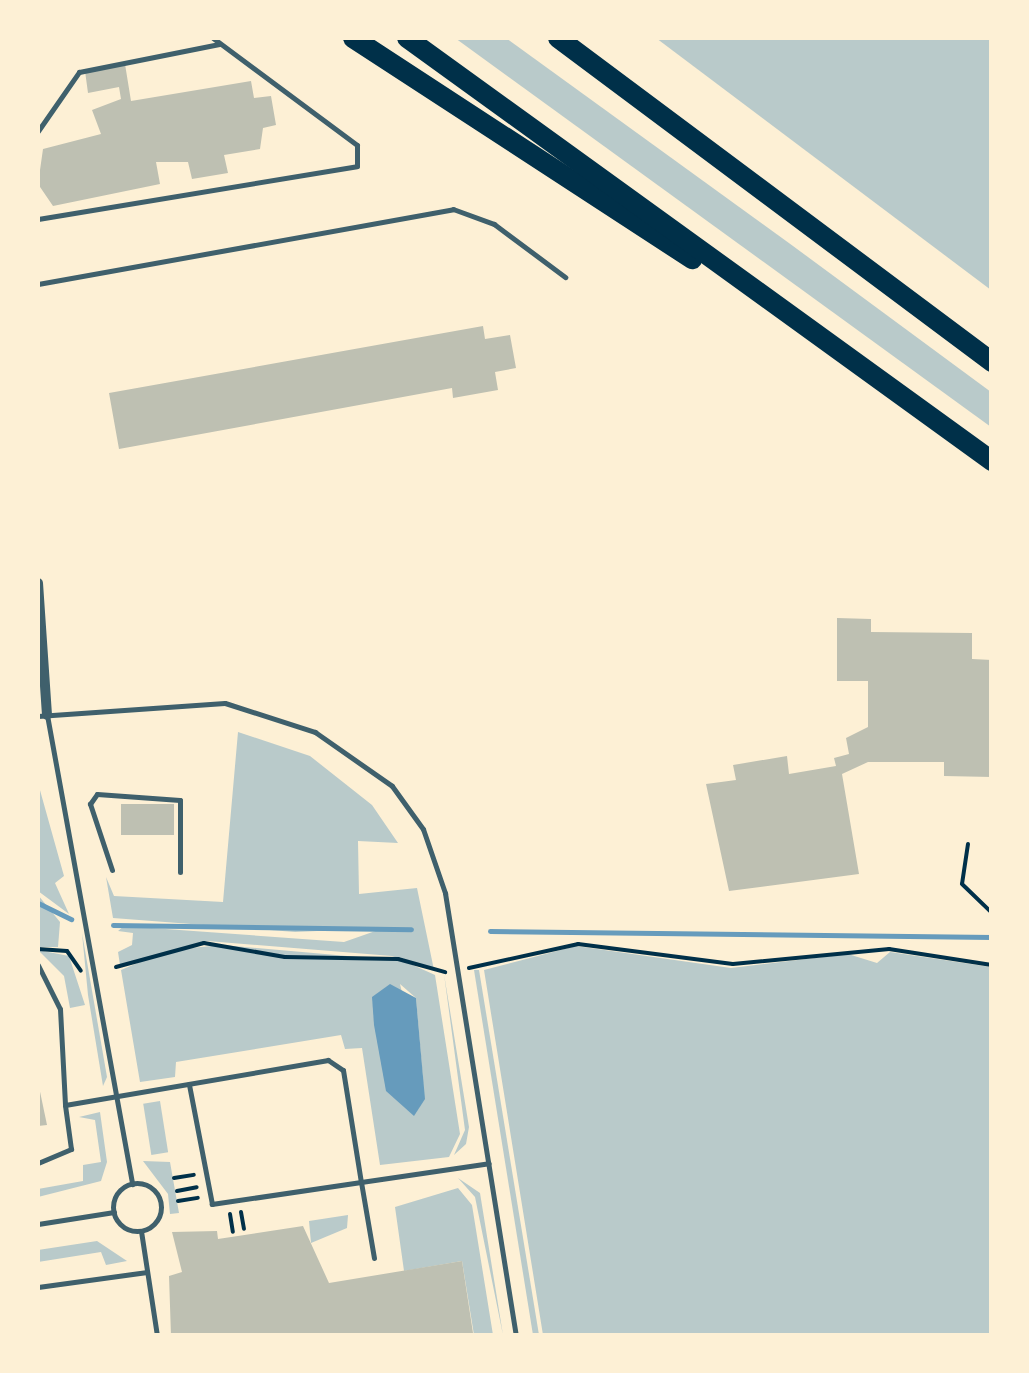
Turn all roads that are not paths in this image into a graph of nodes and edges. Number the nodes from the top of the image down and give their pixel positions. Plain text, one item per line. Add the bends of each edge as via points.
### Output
1 (212, 38) edge
2 (353, 38) edge
3 (407, 38) edge
4 (558, 38) edge
5 (220, 43) junction
6 (38, 131) edge
7 (38, 219) edge
8 (565, 277) dead end
9 (38, 284) edge
10 (992, 362) edge
11 (924, 410) junction
12 (992, 461) edge
13 (38, 583) edge
14 (42, 716) edge
15 (112, 870) dead end
16 (180, 872) dead end
17 (38, 965) edge
18 (189, 1084) junction
19 (118, 1096) junction
20 (66, 1105) junction
21 (38, 1163) edge
22 (488, 1163) junction
23 (361, 1182) junction
24 (132, 1184) junction
25 (114, 1212) junction
26 (38, 1224) edge
27 (141, 1230) junction
28 (374, 1258) dead end
29 (147, 1272) junction
30 (38, 1287) edge
31 (157, 1336) edge
32 (516, 1336) edge

1 - 5 lane
2 - 11 highway
3 - 11 highway
4 - 10 highway
5 - 6 lane via 79,72
5 - 7 lane via 357,145 357,166
8 - 9 lane via 494,224 453,210
11 - 12 highway
13 - 14 street
14 - 19 lane
14 - 22 lane via 225,703 346,750 392,786 422,828 458,970
15 - 16 lane via 90,804 97,794 180,800
17 - 20 lane via 60,1010
18 - 19 lane
18 - 23 lane via 336,1062
18 - 23 lane via 207,1196 218,1205
19 - 20 lane
19 - 24 lane
20 - 21 lane via 72,1148
22 - 23 lane
22 - 32 lane
23 - 28 lane
24 - 25 lane via 119,1192
24 - 27 lane via 148,1186 160,1204
25 - 26 lane
25 - 27 lane
27 - 29 lane
29 - 30 lane
29 - 31 lane

